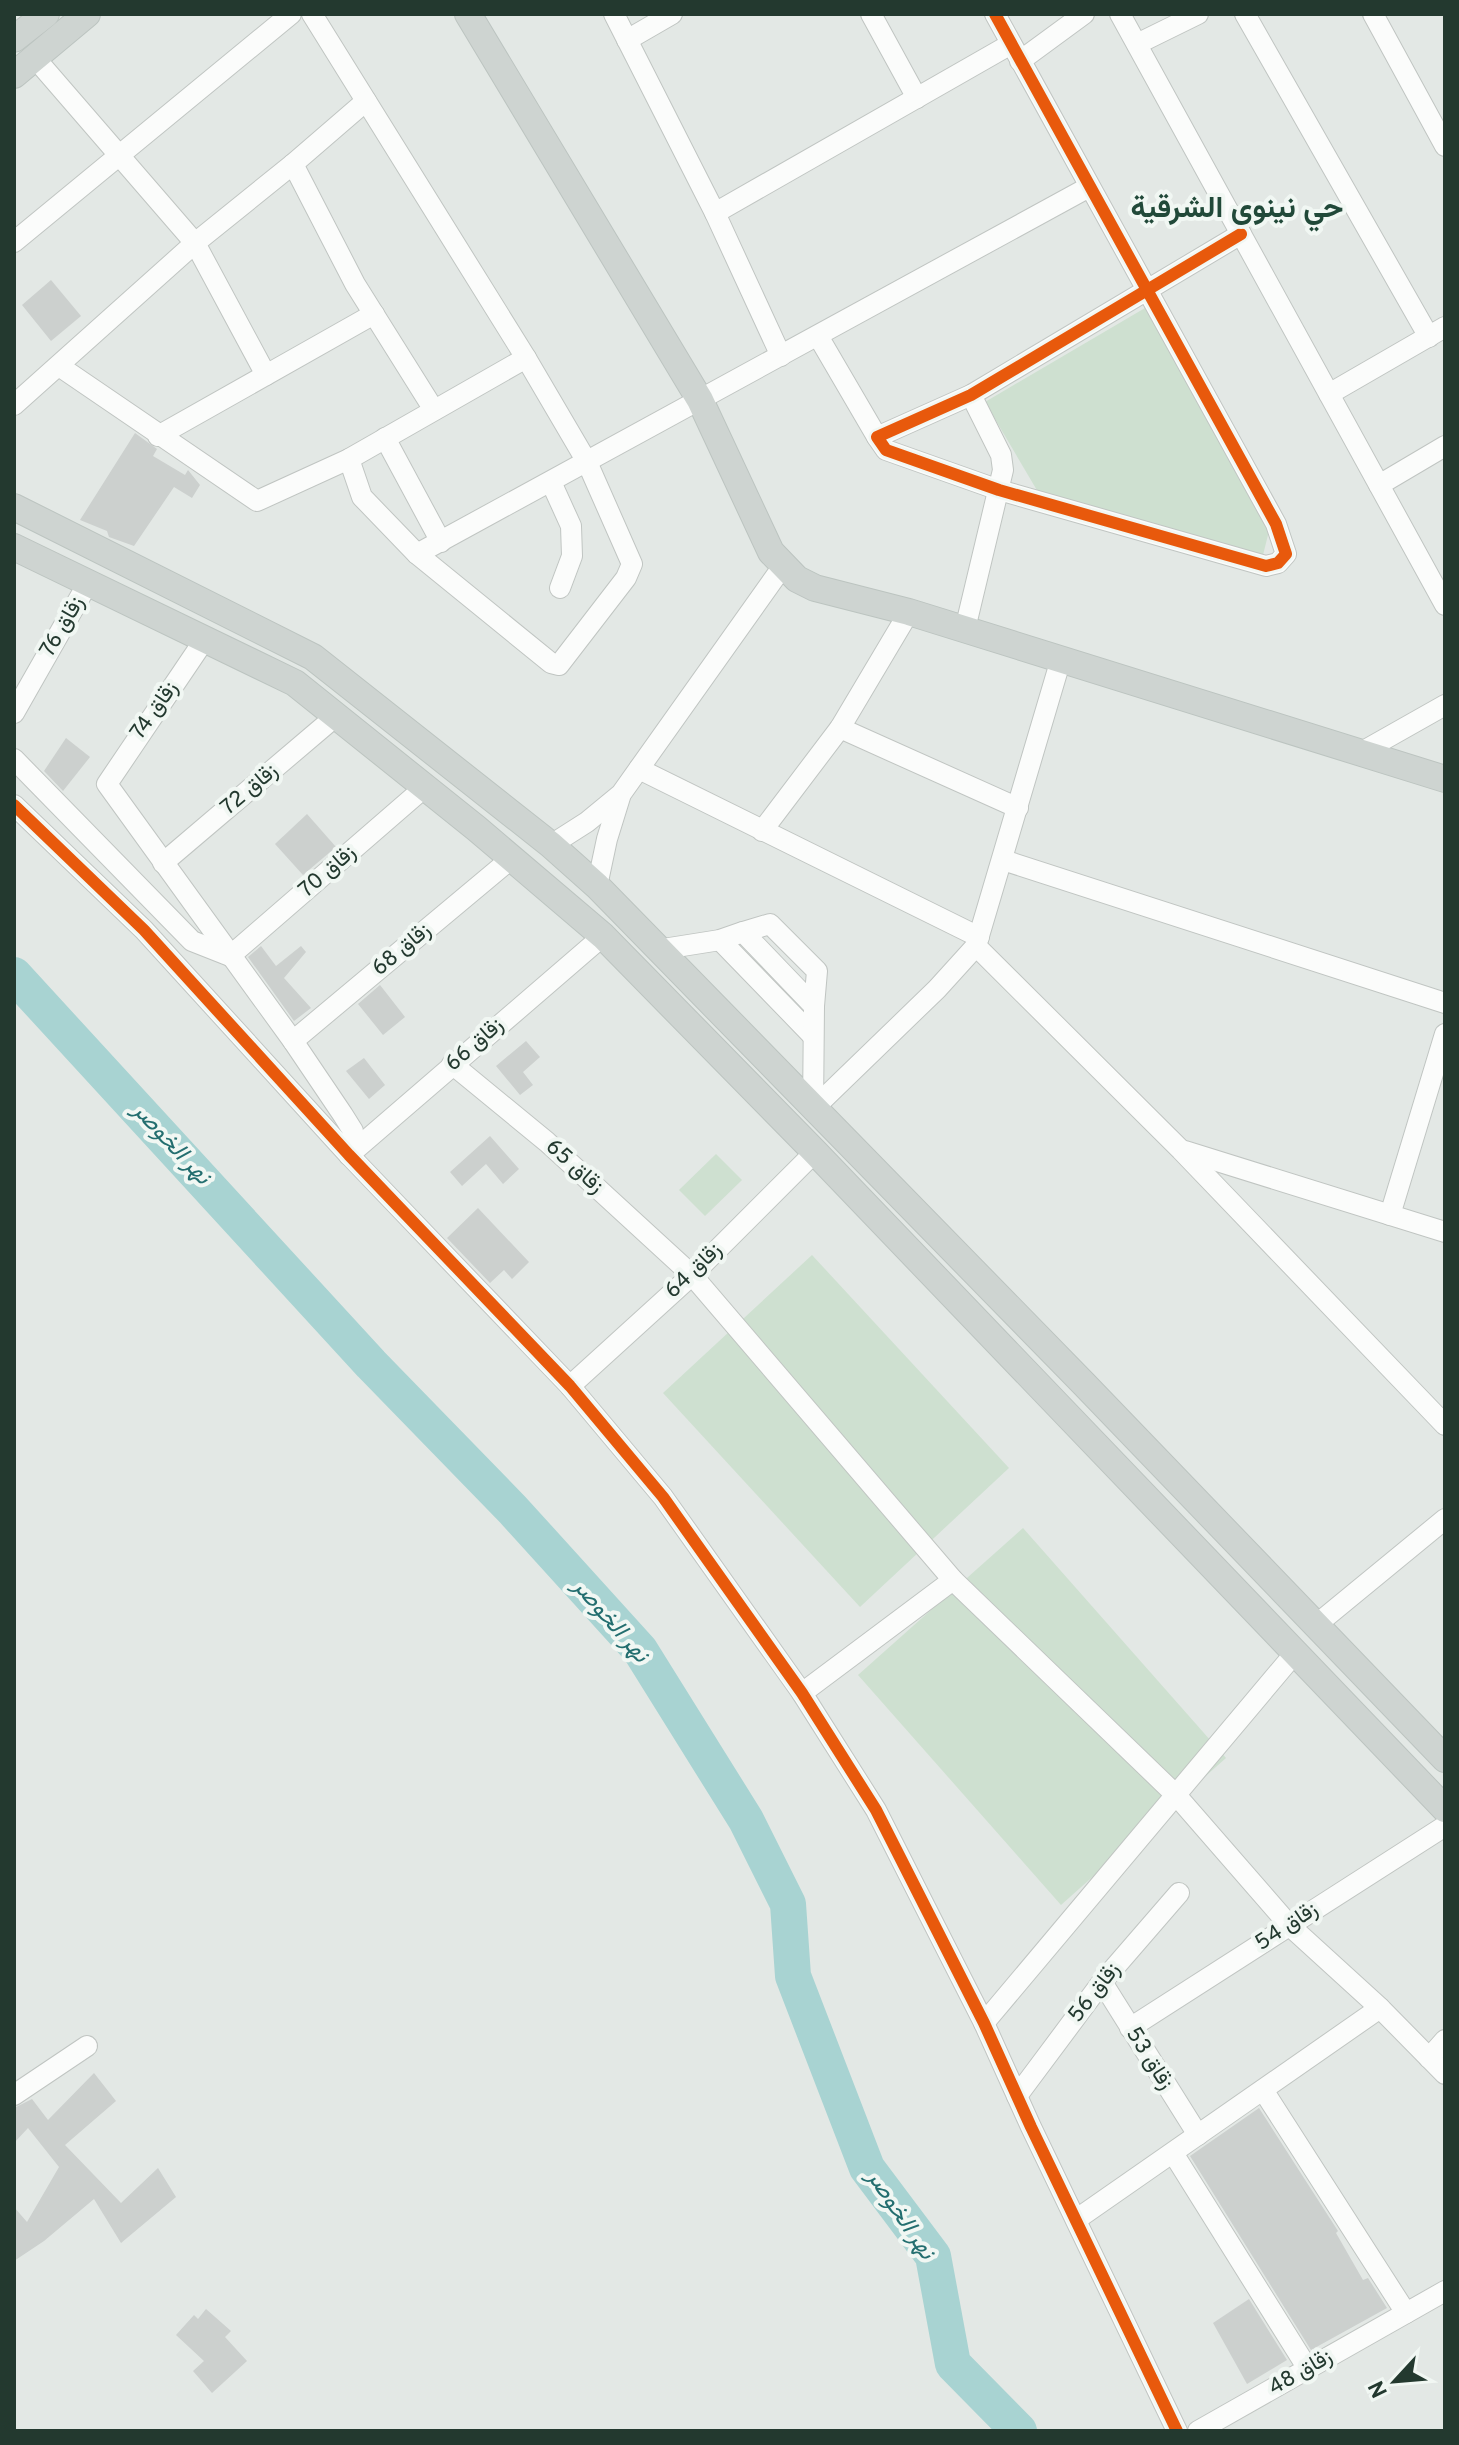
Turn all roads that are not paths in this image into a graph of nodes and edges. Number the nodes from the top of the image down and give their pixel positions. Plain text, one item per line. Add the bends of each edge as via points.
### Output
1 (46, 14) edge
2 (87, 14) edge
3 (291, 14) edge
4 (312, 14) edge
5 (614, 14) edge
6 (672, 14) edge
7 (871, 14) edge
8 (995, 14) edge
9 (1084, 14) edge
10 (1120, 14) edge
11 (1198, 14) edge
12 (1245, 14) edge
13 (1373, 14) edge
14 (471, 15) edge
15 (14, 39) edge
16 (627, 40) junction
17 (1137, 44) junction
18 (1015, 52) junction
19 (35, 58) junction
20 (14, 75) edge
21 (917, 98) junction
22 (366, 101) junction
23 (1445, 146) edge
24 (119, 155) junction
25 (293, 164) junction
26 (1089, 187) junction
27 (715, 213) junction
28 (1241, 234) junction
29 (14, 242) edge
30 (195, 243) junction
31 (1148, 290) junction
32 (374, 314) junction
33 (1437, 332) edge
34 (818, 336) junction
35 (781, 356) junction
36 (526, 358) junction
37 (59, 366) junction
38 (266, 375) junction
39 (1329, 394) junction
40 (971, 395) junction
41 (700, 400) junction
42 (14, 405) edge
43 (434, 410) junction
44 (158, 436) junction
45 (877, 437) junction
46 (385, 438) junction
47 (1445, 446) edge
48 (349, 459) junction
49 (587, 462) junction
50 (551, 482) junction
51 (1379, 485) junction
52 (999, 490) junction
53 (14, 507) edge
54 (441, 542) junction
55 (14, 547) edge
56 (417, 554) junction
57 (783, 566) junction
58 (1437, 573) edge
59 (88, 583) junction
60 (560, 588) dead end
61 (1445, 605) edge
62 (909, 612) junction
63 (965, 629) junction
64 (205, 639) junction
65 (1061, 659) junction
66 (1445, 705) edge
67 (14, 713) edge
68 (336, 716) junction
69 (840, 728) junction
70 (1360, 753) junction
71 (14, 759) edge
72 (639, 769) junction
73 (1445, 779) edge
74 (425, 787) junction
75 (621, 794) junction
76 (14, 805) edge
77 (1018, 808) junction
78 (762, 831) junction
79 (551, 845) junction
80 (512, 858) junction
81 (1003, 860) junction
82 (163, 863) junction
83 (597, 886) junction
84 (603, 936) junction
85 (720, 940) junction
86 (978, 942) junction
87 (657, 950) junction
88 (230, 956) junction
89 (1445, 1003) edge
90 (1445, 1034) edge
91 (813, 1036) junction
92 (293, 1041) junction
93 (452, 1064) junction
94 (813, 1109) junction
95 (1181, 1150) junction
96 (815, 1152) junction
97 (349, 1155) junction
98 (1390, 1215) junction
99 (1445, 1232) edge
100 (692, 1275) junction
101 (570, 1386) junction
102 (1445, 1425) edge
103 (1445, 1519) edge
104 (953, 1580) junction
105 (1316, 1625) junction
106 (1295, 1653) junction
107 (802, 1693) junction
108 (1445, 1759) edge
109 (1176, 1795) junction
110 (1445, 1809) edge
111 (1445, 1826) edge
112 (1179, 1893) dead end
113 (1290, 1926) junction
114 (1102, 1982) junction
115 (1380, 2008) junction
116 (984, 2023) junction
117 (1130, 2028) junction
118 (1445, 2040) edge
119 (87, 2046) dead end
120 (1429, 2058) junction
121 (1445, 2074) edge
122 (1263, 2090) junction
123 (14, 2095) edge
124 (1017, 2096) junction
125 (1198, 2135) junction
126 (1173, 2153) junction
127 (1077, 2219) junction
128 (1445, 2291) edge
129 (1406, 2313) junction
130 (1308, 2369) junction
131 (1177, 2431) edge
132 (1198, 2431) edge

1 - 15 main road
2 - 19 main road
3 - 24 street
4 - 22 street
5 - 16 street
6 - 16 street
7 - 21 street
8 - 18 street
9 - 18 street
10 - 17 street
11 - 17 street
12 - 33 street
13 - 23 street
14 - 41 main road
16 - 27 street
17 - 28 street
18 - 21 street
18 - 26 street
19 - 20 main road
19 - 24 street
21 - 27 street
22 - 25 street
22 - 36 street
24 - 29 street
24 - 30 street
25 - 30 street
25 - 32 street
26 - 31 street
26 - 34 street
27 - 35 street
28 - 31 street
28 - 39 street
30 - 37 street
30 - 38 street
31 - 40 street
31 - 52 street via 1276,524 1286,554 1266,566
32 - 38 street
32 - 43 street
33 - 39 street
34 - 35 street
34 - 45 street
35 - 41 street
36 - 43 street
36 - 49 street
37 - 42 street
37 - 44 street
38 - 44 street
39 - 51 street
40 - 45 street
40 - 52 street via 1001,455
41 - 49 street
41 - 57 main road via 763,537
43 - 46 street
44 - 48 street via 257,501
45 - 52 street via 886,450
46 - 48 street
46 - 54 street
47 - 51 street
48 - 56 street via 362,497
49 - 50 street
49 - 56 street via 632,564 559,665
50 - 54 street
50 - 60 street via 571,526 572,556
51 - 58 street
52 - 63 street
53 - 79 main road via 313,657
54 - 56 street
55 - 59 main road
57 - 62 main road via 815,588
57 - 72 street
58 - 61 street
59 - 64 main road
59 - 67 street, زقاق 76
62 - 63 main road
62 - 69 street
63 - 65 main road
64 - 68 main road via 295,683
64 - 82 street, زقاق 74 via 107,784
65 - 70 main road
65 - 77 street
66 - 70 street
68 - 74 main road
68 - 82 street, زقاق 72
69 - 77 street
69 - 78 street
70 - 73 main road
71 - 88 street via 192,941
72 - 75 street
72 - 78 street
74 - 80 main road
74 - 88 street, زقاق 70
75 - 79 street
75 - 83 street
76 - 97 street via 144,930
77 - 81 street
78 - 86 street
79 - 83 main road
80 - 84 main road
80 - 92 street, زقاق 68
81 - 86 street
81 - 89 street
82 - 88 street
83 - 87 main road
84 - 93 street, زقاق 66
84 - 96 main road
85 - 87 street
85 - 91 street
85 - 91 street via 770,924 817,971
86 - 94 street
86 - 95 street
87 - 94 main road
88 - 92 street
90 - 98 street
91 - 94 street
92 - 97 street via 353,1131
93 - 97 street, زقاق 66
93 - 100 street, زقاق 65 via 547,1142
94 - 105 main road
95 - 98 street
95 - 102 street
96 - 100 street, زقاق 64
96 - 106 main road
97 - 101 street
98 - 99 street
100 - 101 street, زقاق 64
100 - 104 street, زقاق 65
101 - 107 street via 663,1497
103 - 105 street
104 - 107 street
104 - 109 street, زقاق 65
105 - 108 main road
106 - 109 street
106 - 110 main road
107 - 116 street via 876,1810
109 - 113 street, زقاق 65
109 - 116 street
111 - 113 street, زقاق 54
112 - 114 street, زقاق 56
113 - 115 street, زقاق 65
113 - 117 street, زقاق 54
114 - 117 street, زقاق 53
114 - 124 street, زقاق 56
115 - 120 street, زقاق 65
115 - 122 street
116 - 124 street
117 - 125 street, زقاق 53
118 - 120 street
119 - 123 street
120 - 121 street, زقاق 65
122 - 125 street
122 - 129 street
124 - 127 street
125 - 126 street
126 - 127 street
126 - 130 street
127 - 131 street
128 - 129 street, زقاق 48
129 - 130 street, زقاق 48
130 - 132 street, زقاق 48

